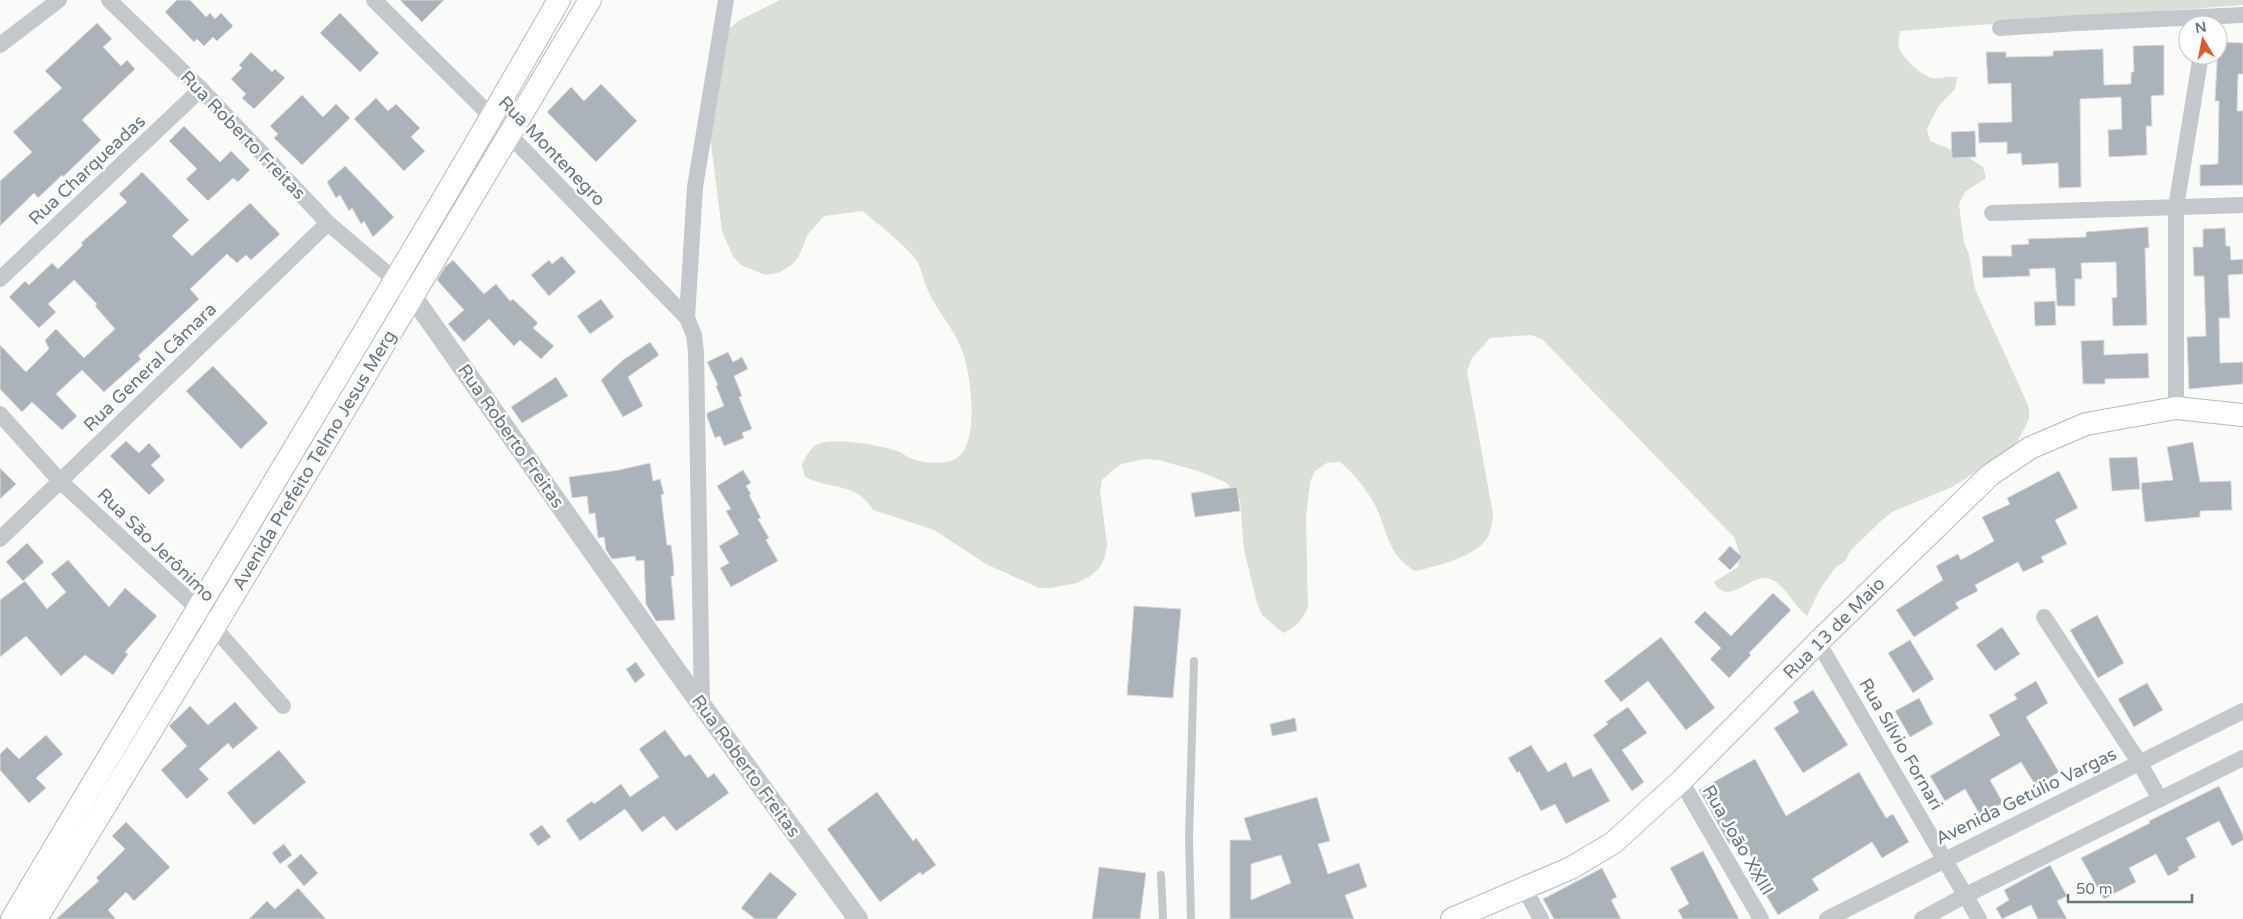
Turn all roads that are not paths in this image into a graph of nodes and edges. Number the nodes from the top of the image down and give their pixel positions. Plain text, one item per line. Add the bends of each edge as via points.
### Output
1 (59, 0) edge
2 (110, 0) edge
3 (374, 0) edge
4 (559, 0) edge
5 (590, 0) edge
6 (726, 0) edge
7 (2243, 15) edge
8 (2228, 17) edge
9 (2178, 21) edge
10 (2000, 28) dead end
11 (0, 45) edge
12 (2199, 65) edge
13 (201, 89) junction
14 (492, 117) junction
15 (510, 136) junction
16 (2243, 205) edge
17 (2176, 207) junction
18 (1992, 213) dead end
19 (328, 223) junction
20 (0, 279) edge
21 (396, 281) junction
22 (413, 297) junction
23 (687, 318) junction
24 (2176, 408) junction
25 (0, 414) edge
26 (2243, 414) edge
27 (60, 481) junction
28 (0, 539) edge
29 (197, 608) junction
30 (2044, 616) dead end
31 (213, 629) junction
32 (1818, 642) junction
33 (1194, 660) dead end
34 (284, 706) dead end
35 (702, 706) junction
36 (2243, 711) edge
37 (2243, 758) edge
38 (2138, 762) junction
39 (1681, 781) junction
40 (2160, 799) junction
41 (1944, 859) junction
42 (1161, 875) dead end
43 (1524, 888) junction
44 (1966, 895) junction
45 (0, 910) edge
46 (8, 919) edge
47 (12, 919) edge
48 (36, 919) edge
49 (858, 919) edge
50 (1163, 919) edge
51 (1191, 919) edge
52 (1452, 919) edge
53 (1541, 919) edge
54 (1761, 919) edge
55 (1827, 919) edge
56 (1922, 919) edge
57 (1979, 919) edge

1 - 11 street
2 - 13 street, Rua Roberto Freitas
3 - 14 street, Rua Montenegro
4 - 14 main road, Avenida Prefeito Telmo Jesus Merg
5 - 15 main road, Avenida Prefeito Telmo Jesus Merg
6 - 23 street via 695,187
7 - 8 street
9 - 10 street
12 - 17 street
13 - 19 street, Rua Roberto Freitas
13 - 20 street, Rua Charqueadas
14 - 15 street, Rua Montenegro
14 - 21 main road, Avenida Prefeito Telmo Jesus Merg
15 - 22 main road, Avenida Prefeito Telmo Jesus Merg
15 - 23 street, Rua Montenegro
16 - 17 street
17 - 18 street
17 - 24 street
19 - 21 street, Rua Roberto Freitas
19 - 27 street, Rua General Câmara
21 - 22 street, Rua Roberto Freitas
21 - 29 main road, Avenida Prefeito Telmo Jesus Merg
22 - 31 main road, Avenida Prefeito Telmo Jesus Merg
22 - 35 street, Rua Roberto Freitas
23 - 35 street, Rua Montenegro via 694,335
24 - 26 main road, Rua 13 de Maio
24 - 32 main road, Rua 13 de Maio via 2086,424 2030,448 1990,475
25 - 27 street, Rua São Jerônimo
27 - 28 street, Rua General Câmara
27 - 29 street, Rua São Jerônimo
29 - 31 street, Rua São Jerônimo
29 - 47 main road, Avenida Prefeito Telmo Jesus Merg
30 - 38 street
31 - 34 street, Rua São Jerônimo
31 - 48 main road, Avenida Prefeito Telmo Jesus Merg
32 - 39 main road, Rua 13 de Maio
32 - 41 street, Rua Sílvio Fornari
33 - 51 lane via 1189,838
35 - 49 street, Rua Roberto Freitas
36 - 38 street, Avenida Getúlio Vargas
37 - 40 street
38 - 40 street
38 - 41 street, Avenida Getúlio Vargas
39 - 43 main road, Rua 13 de Maio via 1613,843 1571,868
39 - 54 street, Rua João XXIII
40 - 44 street
41 - 44 street, Rua Sílvio Fornari
41 - 55 street, Avenida Getúlio Vargas
42 - 50 lane
43 - 52 main road, Rua 13 de Maio
43 - 53 street
44 - 56 street
44 - 57 street, Rua Sílvio Fornari
45 - 46 street

